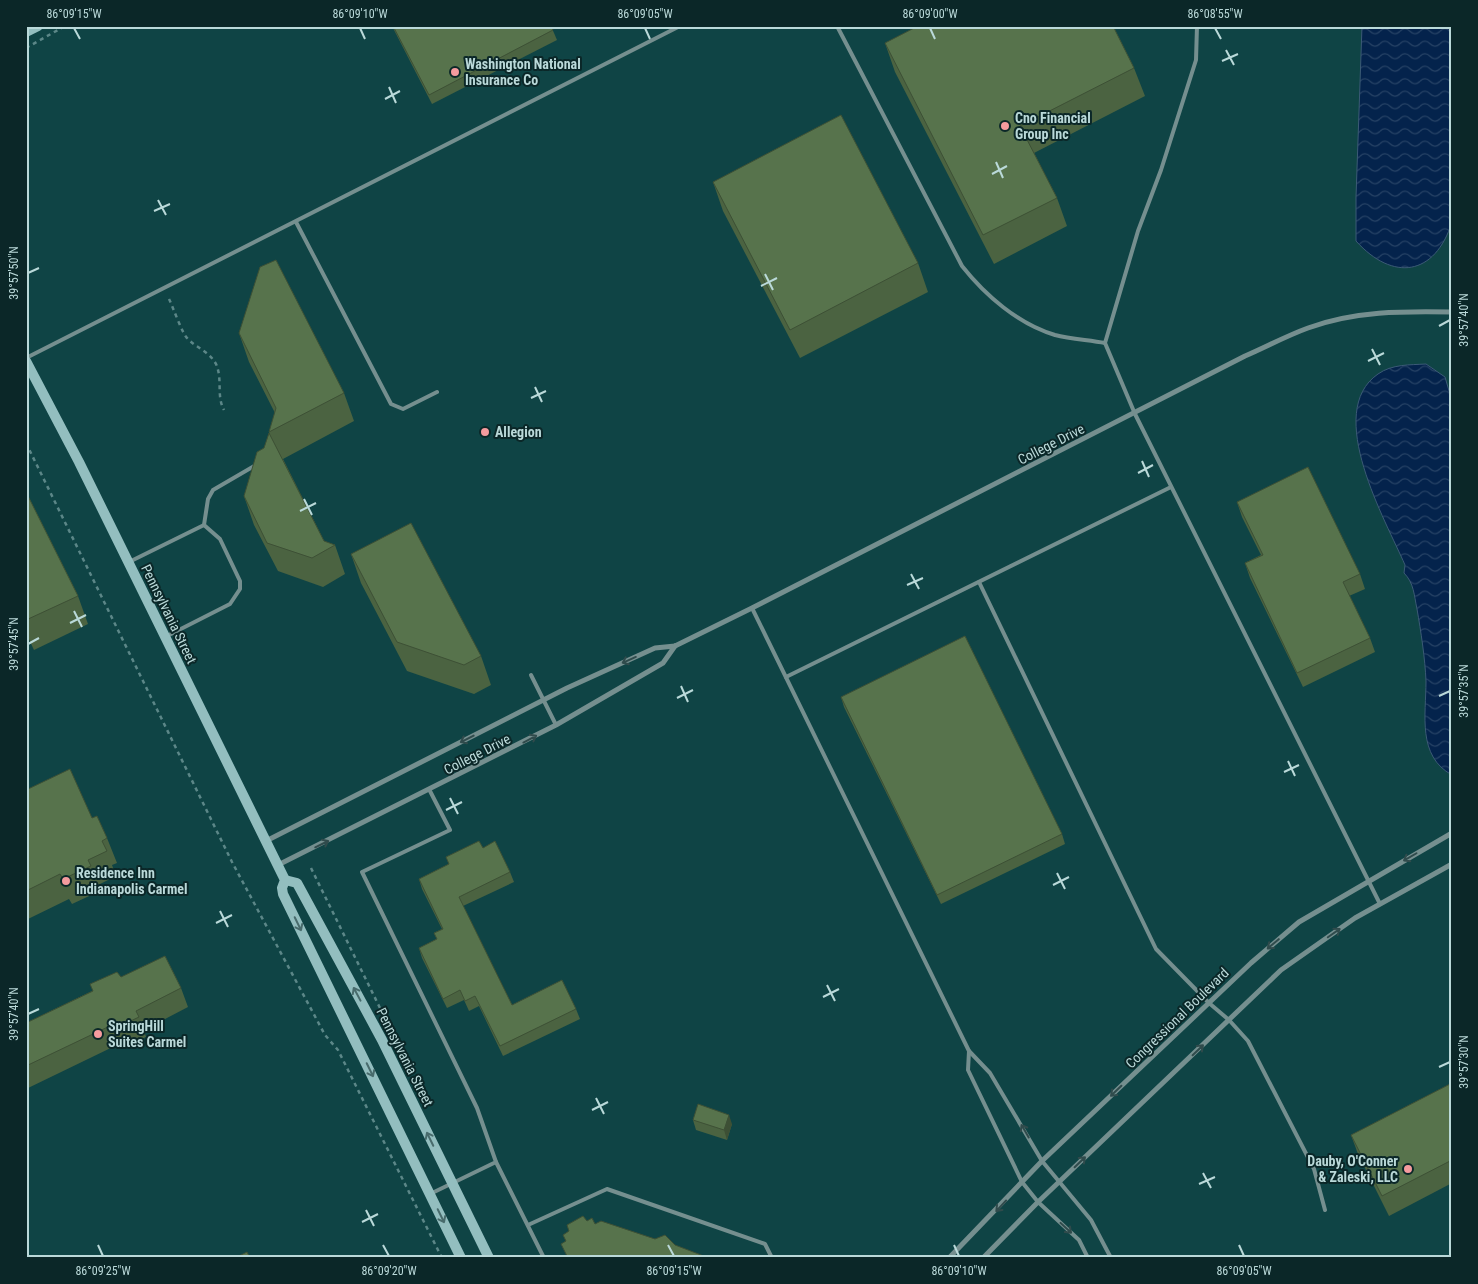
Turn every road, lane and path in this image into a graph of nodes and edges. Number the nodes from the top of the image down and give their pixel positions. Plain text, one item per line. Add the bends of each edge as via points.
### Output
1 (38, 26) edge
2 (680, 26) edge
3 (837, 26) edge
4 (1197, 26) edge
5 (26, 32) edge
6 (296, 222) junction
7 (169, 299) dead end
8 (1452, 312) edge
9 (1105, 343) junction
10 (26, 360) edge
11 (437, 392) dead end
12 (224, 410) dead end
13 (1135, 414) junction
14 (26, 443) edge
15 (261, 463) edge
16 (1171, 487) junction
17 (204, 525) junction
18 (129, 562) junction
19 (979, 582) junction
20 (752, 608) junction
21 (165, 637) junction
22 (675, 646) junction
23 (531, 675) dead end
24 (786, 676) junction
25 (544, 700) junction
26 (556, 725) junction
27 (430, 791) junction
28 (1452, 833) edge
29 (266, 841) junction
30 (1452, 864) edge
31 (278, 865) junction
32 (285, 880) junction
33 (1367, 882) junction
34 (1380, 904) junction
35 (1209, 1003) junction
36 (1229, 1020) junction
37 (969, 1051) junction
38 (1042, 1161) junction
39 (496, 1162) junction
40 (1022, 1182) junction
41 (1059, 1182) junction
42 (452, 1183) junction
43 (430, 1194) junction
44 (1038, 1202) junction
45 (1325, 1210) dead end
46 (528, 1225) junction
47 (442, 1258) edge
48 (461, 1258) edge
49 (488, 1258) edge
50 (544, 1258) edge
51 (772, 1258) edge
52 (949, 1258) edge
53 (983, 1258) edge
54 (1088, 1258) edge
55 (1111, 1258) edge

1 - 5 main road
2 - 6 lane
3 - 9 lane via 962,266 976,284 1018,318 1054,335
4 - 9 lane via 1196,60 1138,231
6 - 10 lane
6 - 11 lane via 392,404 403,409
7 - 12 path via 186,338 205,350 215,363 221,383 219,401
8 - 13 street, College Drive via 1379,313 1307,328 1245,356
9 - 13 lane
10 - 18 main road, Pennsylvania Street
13 - 16 lane
13 - 20 street, College Drive
14 - 47 path via 232,862 325,1035 338,1050
15 - 17 lane via 213,490 208,499
16 - 19 lane
16 - 33 lane
17 - 18 lane
17 - 21 lane via 220,539 240,580 240,589 230,604
18 - 21 main road, Pennsylvania Street
19 - 24 lane
19 - 35 lane via 1156,950
20 - 22 street, College Drive
20 - 24 lane
21 - 29 main road, Pennsylvania Street
22 -> 25 street, College Drive via 654,648
22 - 26 street, College Drive via 663,664
23 - 25 lane
24 - 37 lane
25 - 26 lane
25 -> 29 street, College Drive
27 -> 26 street, College Drive
31 -> 27 street, College Drive
27 - 39 lane via 450,830 362,872 477,1108
28 -> 33 street, Congressional Boulevard
29 - 31 main road, Pennsylvania Street
30 - 34 street
31 - 32 main road, Pennsylvania Street
42 -> 32 main road, Pennsylvania Street via 382,1040 297,883
32 -> 43 main road, Pennsylvania Street via 283,894
33 - 34 lane
33 -> 35 street, Congressional Boulevard via 1299,922
36 -> 34 street via 1281,970
35 - 36 lane
35 -> 38 street, Congressional Boulevard
41 -> 36 street
36 - 45 lane via 1248,1042 1314,1169
38 -> 37 lane via 990,1073
37 - 40 lane via 968,1070
38 - 40 street, Congressional Boulevard
38 - 41 lane
39 - 42 lane
39 - 46 lane
40 - 44 lane
40 -> 52 street, Congressional Boulevard
41 - 44 street
41 - 55 lane via 1091,1220
42 - 43 lane
42 - 49 main road, Pennsylvania Street
43 -> 48 main road, Pennsylvania Street
44 - 53 street
44 -> 54 lane via 1079,1240
46 - 50 lane
46 - 51 lane via 608,1189 765,1244

